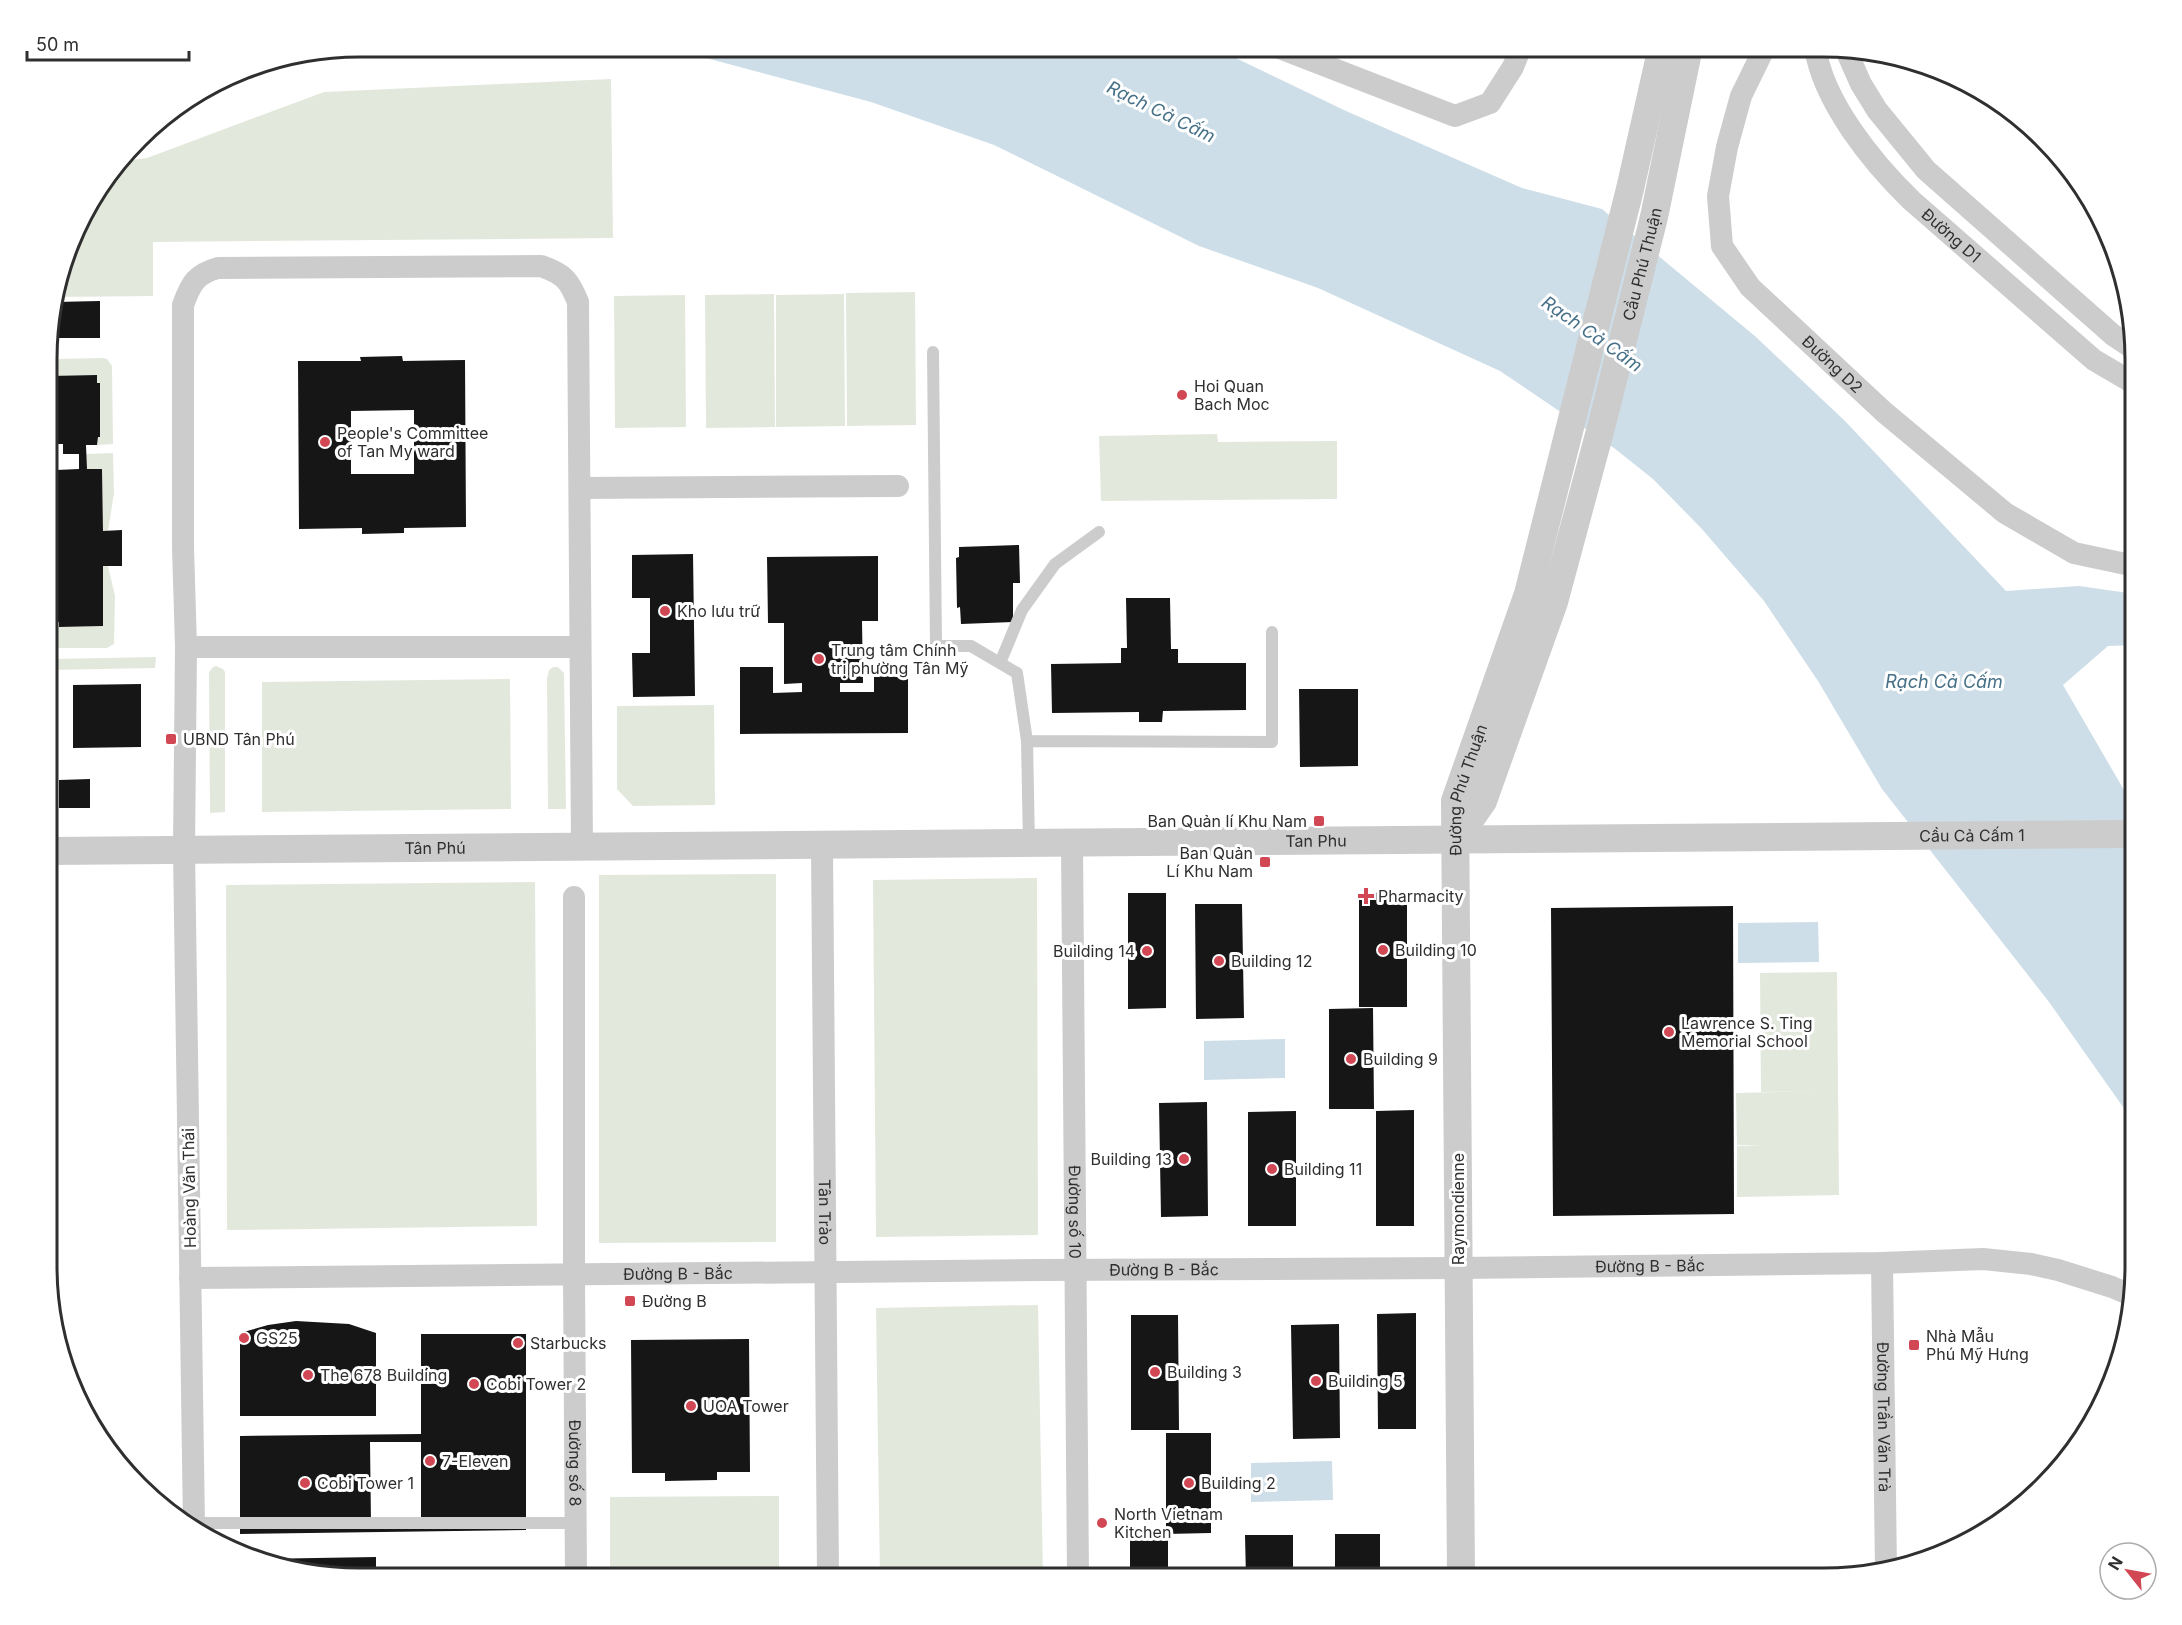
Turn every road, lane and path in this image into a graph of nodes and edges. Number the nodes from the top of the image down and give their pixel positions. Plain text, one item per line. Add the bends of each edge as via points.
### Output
1 (1303, 57) edge
2 (1517, 57) edge
3 (1673, 57) edge
4 (1760, 57) edge
5 (1818, 57) edge
6 (1850, 59) edge
7 (2124, 342) edge
8 (933, 352) dead end
9 (2125, 378) edge
10 (898, 486) dead end
11 (580, 488) junction
12 (1099, 532) dead end
13 (2125, 564) edge
14 (1541, 598) joint
15 (1272, 632) dead end
16 (186, 647) junction
17 (580, 647) junction
18 (1000, 663) junction
19 (1027, 741) junction
20 (2125, 834) edge
21 (1809, 837) joint
22 (1456, 840) junction
23 (1029, 844) junction
24 (1072, 844) junction
25 (822, 846) junction
26 (582, 847) junction
27 (184, 850) junction
28 (57, 851) edge
29 (574, 897) dead end
30 (1882, 1263) junction
31 (1458, 1268) junction
32 (1075, 1269) junction
33 (825, 1272) junction
34 (574, 1275) junction
35 (190, 1278) junction
36 (2123, 1292) edge
37 (194, 1519) edge
38 (576, 1523) junction
39 (203, 1525) edge
40 (1886, 1561) edge
41 (576, 1568) edge
42 (828, 1568) edge
43 (1078, 1568) edge
44 (1461, 1568) edge

1 - 2 street via 1455,116 1490,103
3 - 14 street, Cầu Phú Thuận via 1627,200
4 - 13 street, Đường D2 via 1741,96 1718,196 1722,246 1750,287 1884,412 2005,513 2074,553
5 - 9 street, Đường D1 via 1844,118 1885,175 2094,360
6 - 7 street, Đường D1 via 1877,110 1926,170
8 - 18 lane via 936,646 971,646
10 - 11 street
11 - 16 street, Hoàng Văn Thái via 578,302 570,284 558,272 542,266 218,268 203,272 190,286 183,304
11 - 17 street
12 - 18 lane via 1054,564 1022,610
14 - 22 street, Đường Phú Thuận via 1455,801
15 - 19 lane via 1272,742
16 - 17 street
16 - 27 street, Hoàng Văn Thái
17 - 26 street
18 - 19 lane via 1017,673
19 - 23 lane
20 - 21 street, Cầu Cả Cấm 1
21 - 22 street, Tan Phu
22 - 24 street, Tan Phu
22 - 31 street, Raymondienne
23 - 24 street, Tan Phu
23 - 25 street, Tan Phu
24 - 32 street, Đường số 10
25 - 26 street, Tân Phú
25 - 33 street, Tân Trào
26 - 27 street, Tân Phú
27 - 28 street, Tân Phú
27 - 35 street, Hoàng Văn Thái
29 - 34 street, Đường số 8
30 - 31 street, Đường B - Bắc
30 - 36 street, Đường B - Bắc via 2006,1260 2075,1275
30 - 40 street, Đường Trần Văn Trà
31 - 32 street, Đường B - Bắc
31 - 44 street, Raymondienne
32 - 33 street, Đường B - Bắc
32 - 43 street, Đường số 10
33 - 34 street, Đường B - Bắc
33 - 42 street, Tân Trào
34 - 35 street, Đường B - Bắc
34 - 38 street, Đường số 8
35 - 37 street, Hoàng Văn Thái
38 - 39 lane
38 - 41 street, Đường số 8

